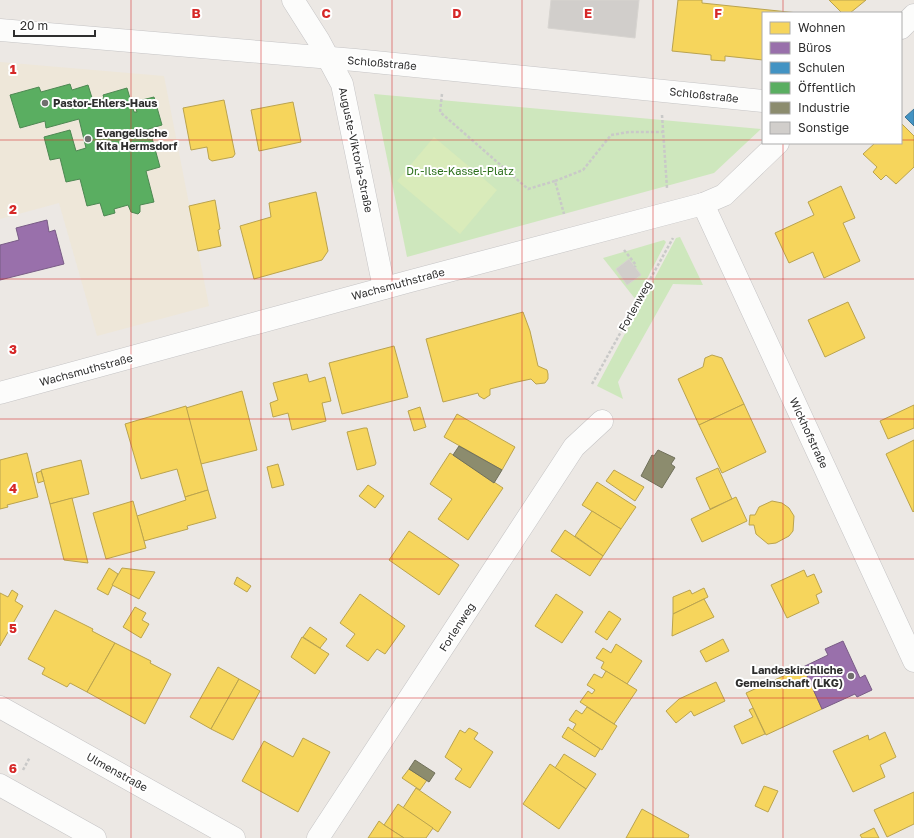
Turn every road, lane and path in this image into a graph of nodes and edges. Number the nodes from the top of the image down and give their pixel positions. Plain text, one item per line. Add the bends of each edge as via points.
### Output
1 (293, 0) edge
2 (914, 15) edge
3 (902, 27) edge
4 (0, 30) edge
5 (328, 58) junction
6 (442, 93) dead end
7 (762, 101) edge
8 (662, 113) dead end
9 (663, 132) junction
10 (777, 144) edge
11 (555, 182) junction
12 (667, 193) dead end
13 (703, 204) junction
14 (566, 220) dead end
15 (677, 234) dead end
16 (620, 246) dead end
17 (635, 267) dead end
18 (384, 288) junction
19 (592, 384) dead end
20 (0, 393) edge
21 (602, 421) dead end
22 (914, 661) edge
23 (0, 707) edge
24 (0, 785) edge
25 (96, 838) edge
26 (234, 838) edge
27 (318, 838) edge

1 - 5 street, Auguste-Viktoria-Straße
2 - 3 street
4 - 5 street, Schloßstraße
5 - 7 street, Schloßstraße
5 - 18 street, Auguste-Viktoria-Straße via 342,84
6 - 11 path via 440,112 528,189
8 - 9 path
9 - 11 path via 611,135 583,170
9 - 12 path
10 - 13 street, Wachsmuthstraße via 724,195
11 - 14 path
13 - 18 street, Wachsmuthstraße
13 - 22 street, Wickhofstraße
15 - 19 path, Forlenweg
16 - 17 path
18 - 20 street, Wachsmuthstraße
21 - 27 street, Forlenweg via 574,447
23 - 26 street, Ulmenstraße
24 - 25 street

